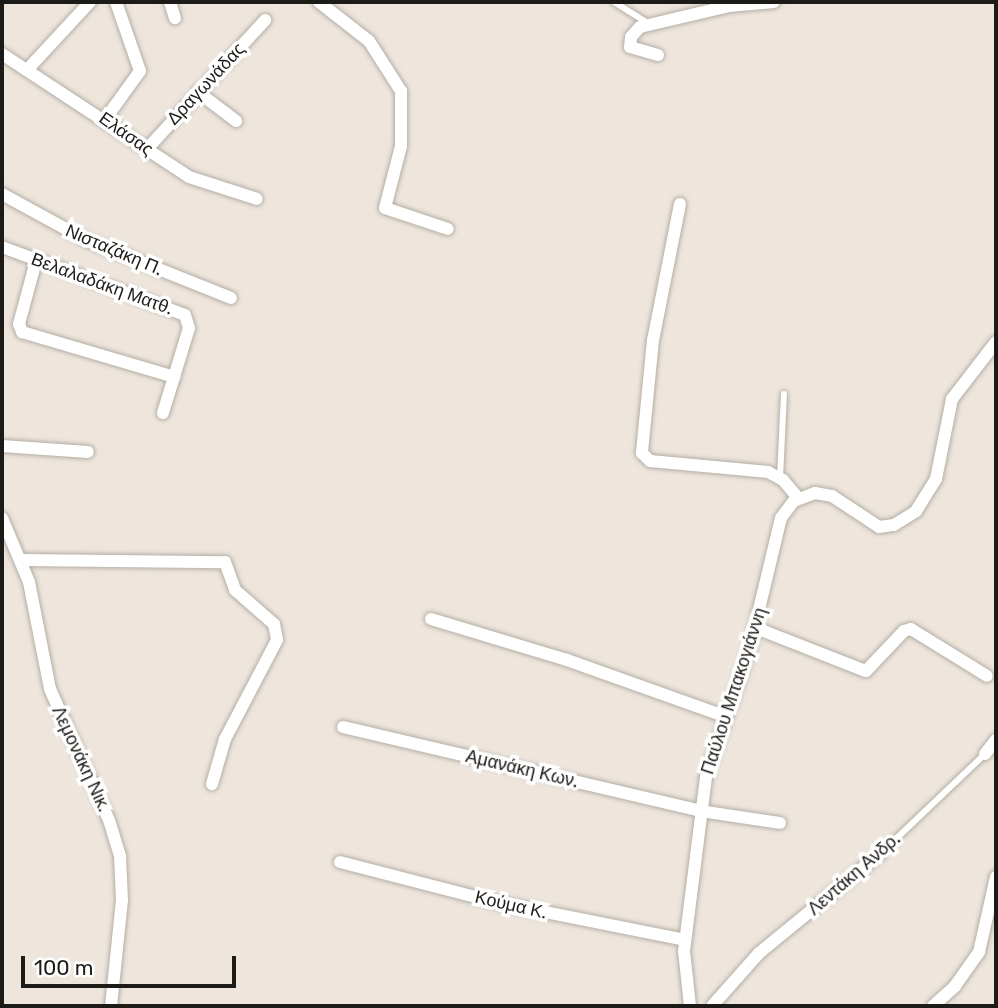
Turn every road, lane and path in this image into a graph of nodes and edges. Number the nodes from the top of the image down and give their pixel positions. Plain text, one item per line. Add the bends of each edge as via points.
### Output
1 (90, 2) edge
2 (116, 2) edge
3 (170, 2) edge
4 (319, 2) edge
5 (614, 2) edge
6 (774, 2) edge
7 (175, 18) dead end
8 (265, 20) dead end
9 (651, 24) junction
10 (2, 54) edge
11 (658, 55) dead end
12 (27, 70) junction
13 (198, 92) junction
14 (106, 118) junction
15 (236, 121) dead end
16 (146, 149) junction
17 (2, 194) edge
18 (257, 199) dead end
19 (680, 204) dead end
20 (447, 229) dead end
21 (2, 247) edge
22 (36, 261) junction
23 (231, 298) dead end
24 (996, 342) edge
25 (174, 377) junction
26 (784, 394) dead end
27 (163, 412) dead end
28 (2, 446) edge
29 (88, 452) dead end
30 (780, 478) junction
31 (798, 499) junction
32 (2, 518) edge
33 (22, 560) junction
34 (431, 619) dead end
35 (756, 628) junction
36 (987, 676) dead end
37 (724, 716) junction
38 (343, 727) dead end
39 (996, 740) edge
40 (985, 754) joint
41 (212, 785) dead end
42 (700, 811) junction
43 (780, 823) dead end
44 (880, 854) joint
45 (340, 862) dead end
46 (996, 877) edge
47 (685, 940) junction
48 (111, 1006) edge
49 (690, 1006) edge
50 (712, 1006) edge
51 (933, 1006) edge

1 - 12 street
2 - 14 street via 140,71
3 - 7 street
4 - 20 street via 369,41 401,91 401,146 385,208
5 - 9 lane via 622,11
6 - 9 street via 729,6
8 - 13 street, Δραγωνάδας
9 - 11 street via 635,31 629,43 634,52
10 - 12 street, Ελάσας
12 - 14 street, Ελάσας
13 - 15 street
13 - 16 street, Δραγωνάδας
14 - 16 street, Ελάσας
16 - 18 street, Ελάσας via 189,177
17 - 23 street, Νισταζάκη Π. via 86,240
19 - 30 street via 653,340 642,453 650,461 747,468
21 - 22 street, Βελαλαδάκη Ματθ.
22 - 25 street, Βελαλαδάκη Ματθ. via 185,315 190,326
22 - 25 street via 19,324 22,332
24 - 31 street via 952,399 936,478 924,503 911,515 879,527 828,494
25 - 27 street, Βελαλαδάκη Ματθ.
26 - 30 lane
28 - 29 street
30 - 31 street
31 - 35 street, Παύλου Μπακογιάννη via 779,523
32 - 33 street, Λεμονάκη Νικ.
33 - 41 street via 225,562 234,590 274,624 277,640 225,739
33 - 48 street, Λεμονάκη Νικ. via 50,689 120,856 122,900
34 - 37 street via 568,660
35 - 36 street via 863,671 877,665 904,631 911,629
35 - 37 street, Παύλου Μπακογιάννη
37 - 42 street, Παύλου Μπακογιάννη
38 - 42 street, Αμανάκη Κων.
39 - 40 street, Λεντάκη Ανδρ.
40 - 44 lane, Λεντάκη Ανδρ.
42 - 43 street, Αμανάκη Κων.
42 - 47 street, Παύλου Μπακογιάννη
44 - 50 street, Λεντάκη Ανδρ. via 759,953
45 - 47 street, Κούμα Κ. via 495,902
46 - 51 street via 979,952 964,976
47 - 49 street, Παύλου Μπακογιάννη

